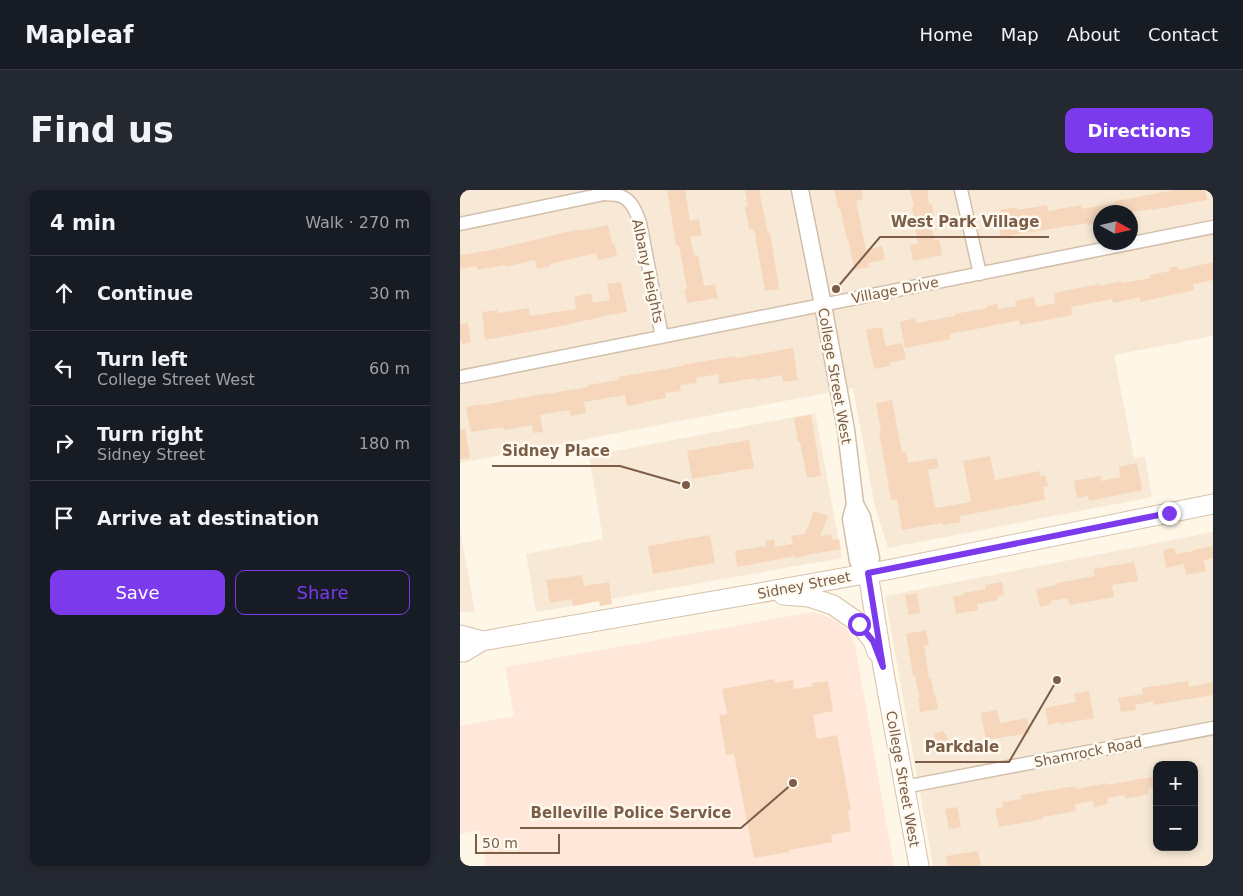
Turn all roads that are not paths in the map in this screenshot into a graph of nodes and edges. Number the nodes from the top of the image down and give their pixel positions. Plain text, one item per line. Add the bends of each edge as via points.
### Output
1 (800, 190) edge
2 (961, 190) edge
3 (460, 224) edge
4 (1213, 227) edge
5 (980, 274) junction
6 (823, 305) junction
7 (662, 337) junction
8 (460, 377) edge
9 (1213, 504) edge
10 (868, 573) junction
11 (759, 593) junction
12 (460, 635) edge
13 (482, 641) junction
14 (460, 652) edge
15 (883, 667) junction
16 (1213, 728) edge
17 (904, 787) junction
18 (919, 866) edge

1 - 6 street, College Street West
2 - 5 street
3 - 7 street, Albany Heights via 604,194 628,200 640,223
4 - 5 street, Village Drive
5 - 6 street, Village Drive
6 - 7 street, Village Drive
6 - 10 street, College Street West via 846,430 855,504 862,517 871,558
7 - 8 street, Village Drive
9 - 10 main road, Sidney Street
10 - 11 main road, Sidney Street
10 - 15 main road, College Street West
11 - 13 main road, Sidney Street
11 - 15 main road via 809,597 833,605 859,624 873,641
12 - 13 main road, Sidney Street
13 - 14 main road, Sidney Street
15 - 17 main road, College Street West
16 - 17 street, Shamrock Road
17 - 18 main road, College Street West

